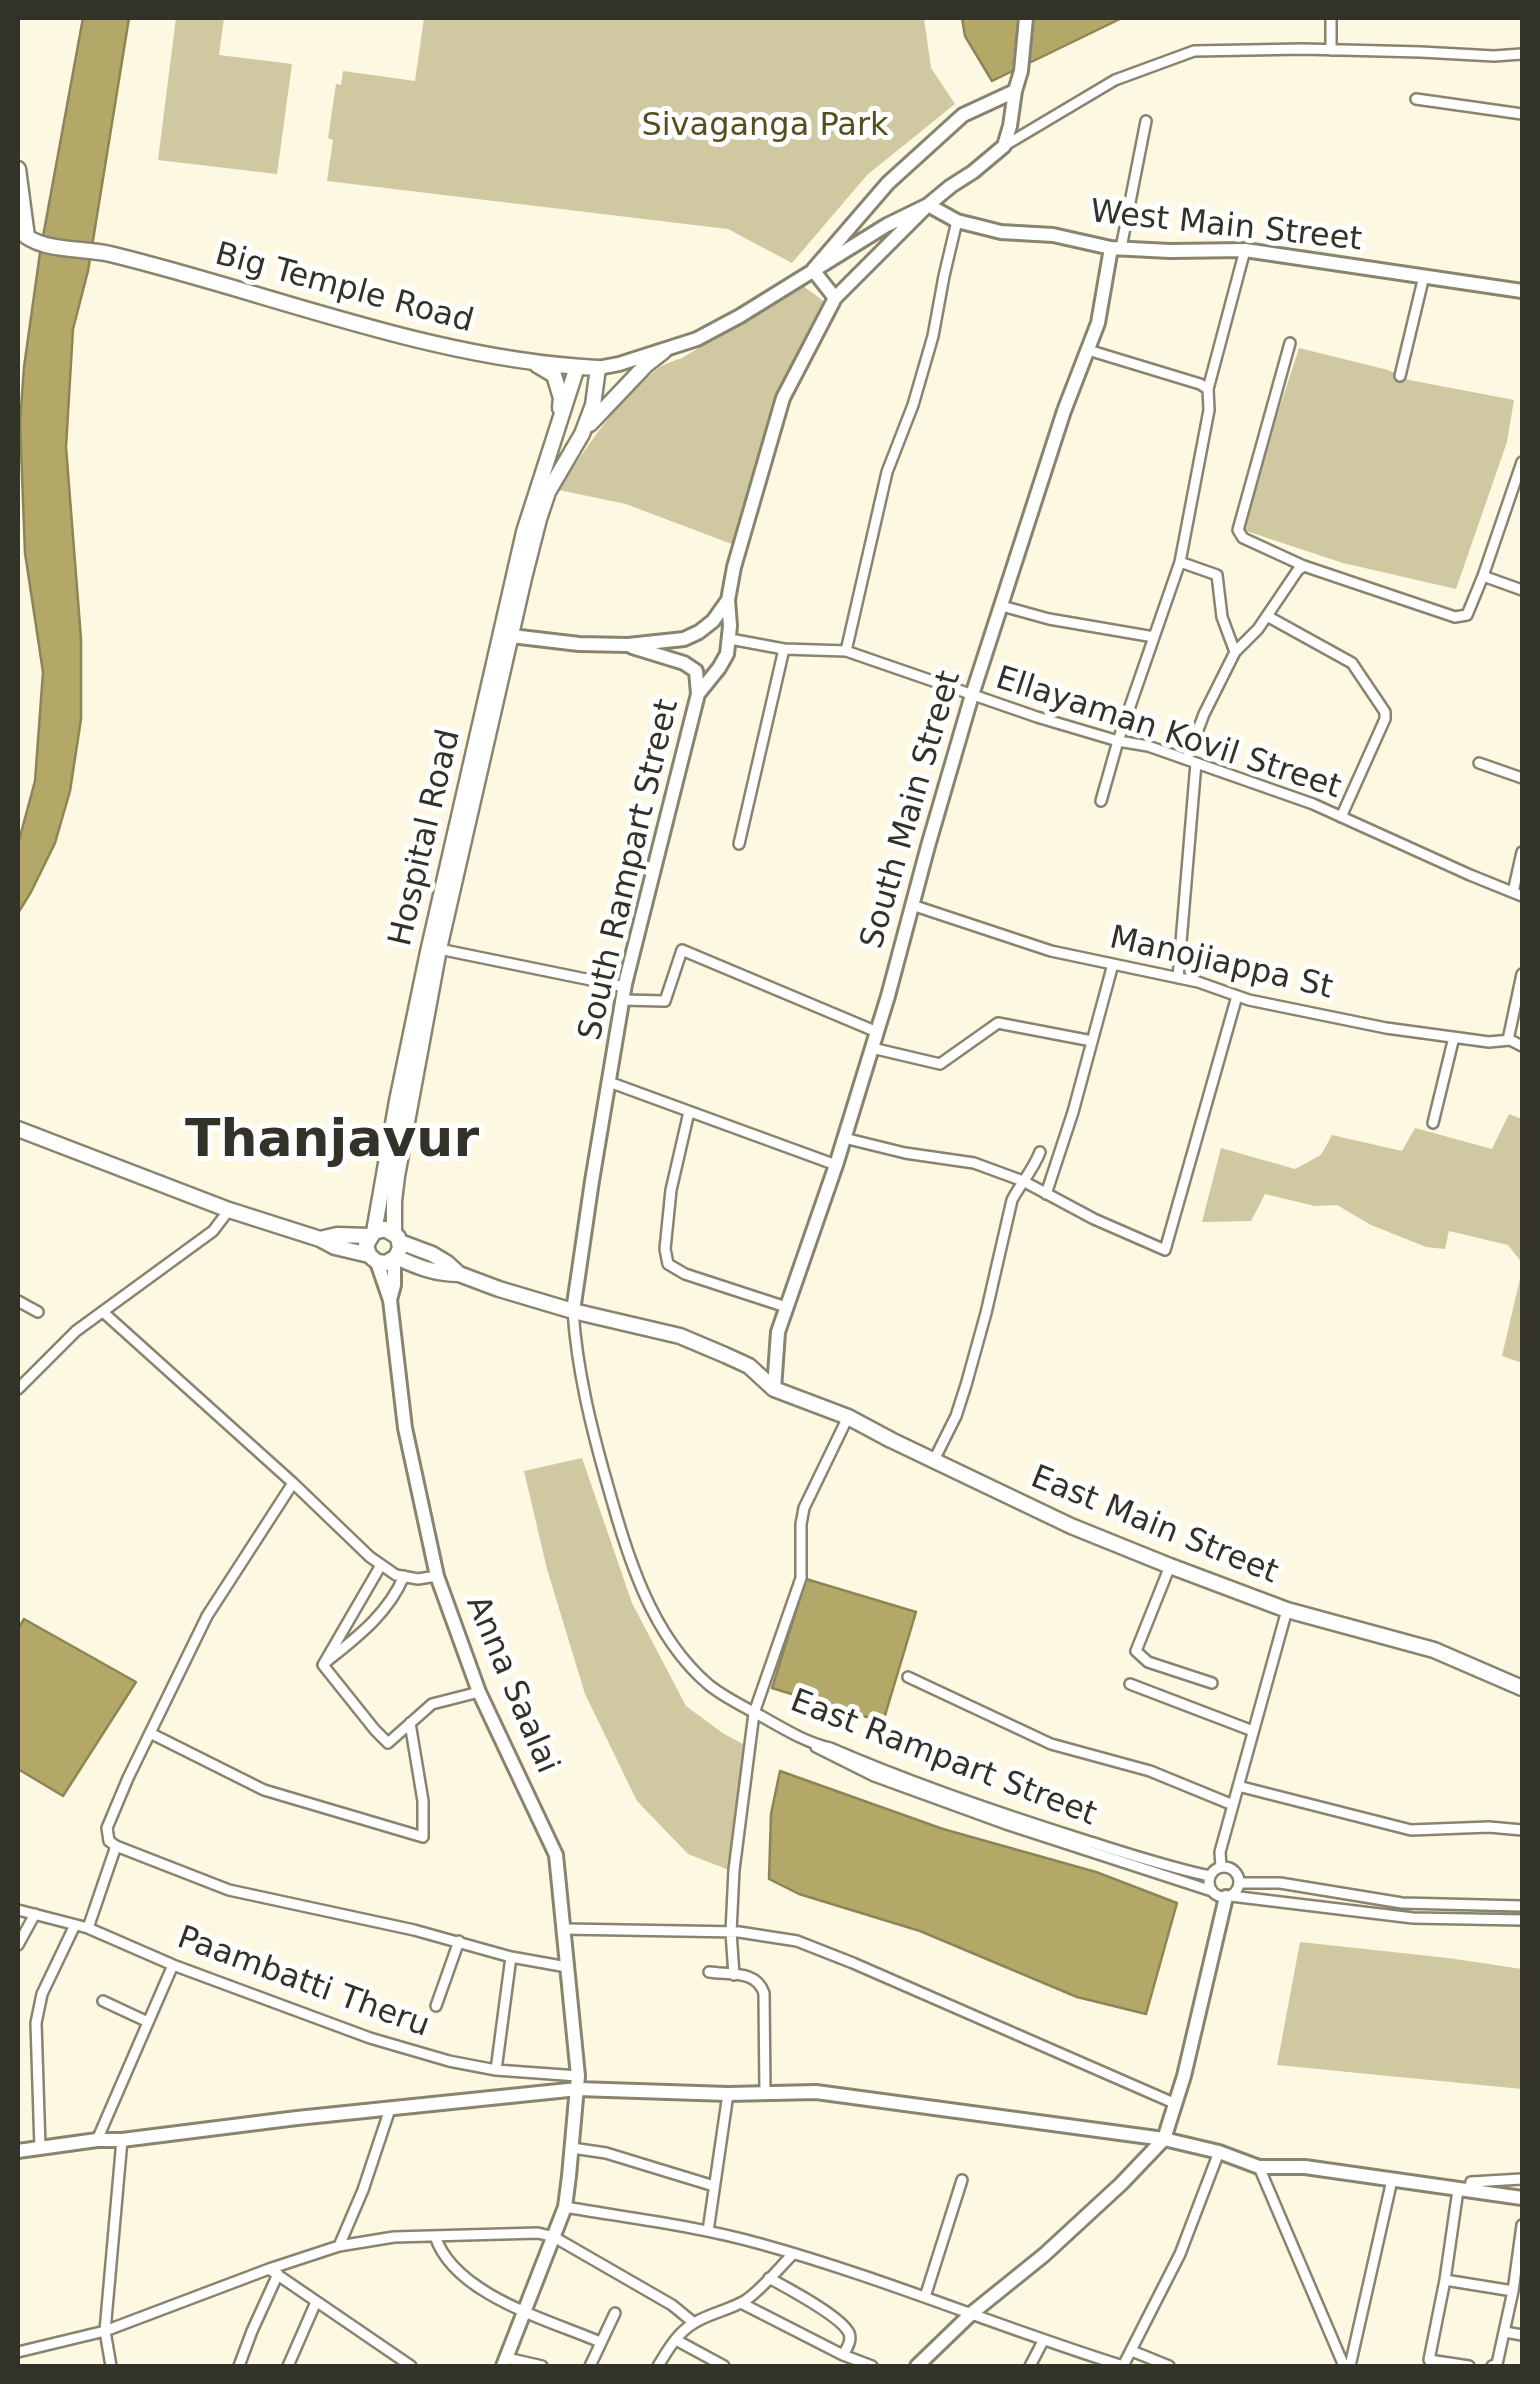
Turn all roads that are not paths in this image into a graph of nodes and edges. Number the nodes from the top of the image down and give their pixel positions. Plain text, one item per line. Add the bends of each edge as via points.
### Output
1 (1026, 18) edge
2 (1331, 19) edge
3 (1331, 50) junction
4 (1522, 54) edge
5 (1015, 90) junction
6 (1416, 99) dead end
7 (1522, 114) edge
8 (1146, 121) dead end
9 (1004, 146) junction
10 (18, 168) edge
11 (928, 205) junction
12 (958, 221) junction
13 (28, 237) edge
14 (1116, 248) junction
15 (1245, 250) junction
16 (814, 270) junction
17 (1424, 276) junction
18 (1522, 291) edge
19 (835, 298) junction
20 (1290, 343) dead end
21 (1088, 350) junction
22 (664, 351) junction
23 (521, 359) junction
24 (577, 366) junction
25 (598, 368) junction
26 (1400, 376) dead end
27 (1208, 388) junction
28 (558, 429) junction
29 (582, 434) junction
30 (1522, 462) edge
31 (1180, 562) junction
32 (1304, 566) junction
33 (1483, 576) junction
34 (1522, 590) edge
35 (728, 600) junction
36 (1002, 606) junction
37 (1267, 616) junction
38 (506, 635) junction
39 (1154, 637) junction
40 (730, 639) junction
41 (628, 645) junction
42 (784, 650) junction
43 (846, 650) junction
44 (1235, 652) junction
45 (698, 694) junction
46 (972, 696) junction
47 (1118, 741) junction
48 (1191, 761) junction
49 (1479, 763) dead end
50 (1522, 778) edge
51 (1100, 802) dead end
52 (1341, 816) junction
53 (739, 844) dead end
54 (1522, 852) edge
55 (1518, 894) edge
56 (912, 905) junction
57 (440, 949) junction
58 (1113, 964) junction
59 (1522, 974) edge
60 (1178, 978) junction
61 (624, 994) junction
62 (1238, 996) junction
63 (877, 1032) junction
64 (1454, 1037) junction
65 (1508, 1040) junction
66 (1092, 1041) junction
67 (1522, 1046) edge
68 (872, 1048) junction
69 (609, 1082) junction
70 (689, 1112) junction
71 (1433, 1123) dead end
72 (18, 1128) edge
73 (844, 1138) junction
74 (1040, 1152) dead end
75 (836, 1165) junction
76 (1023, 1181) junction
77 (1046, 1194) junction
78 (229, 1210) junction
79 (372, 1234) junction
80 (320, 1239) junction
81 (396, 1248) junction
82 (373, 1259) junction
83 (18, 1300) edge
84 (390, 1300) junction
85 (786, 1307) junction
86 (38, 1312) dead end
87 (103, 1312) junction
88 (574, 1312) junction
89 (774, 1389) junction
90 (18, 1390) edge
91 (848, 1417) junction
92 (934, 1460) junction
93 (293, 1483) junction
94 (381, 1565) junction
95 (1170, 1566) junction
96 (404, 1576) junction
97 (437, 1576) junction
98 (1287, 1610) junction
99 (323, 1664) junction
100 (908, 1677) dead end
101 (1212, 1683) dead end
102 (1130, 1684) dead end
103 (1522, 1688) edge
104 (479, 1692) junction
105 (754, 1713) junction
106 (410, 1723) junction
107 (1253, 1731) junction
108 (150, 1733) junction
109 (809, 1743) junction
110 (1238, 1786) junction
111 (1233, 1805) junction
112 (1522, 1830) edge
113 (116, 1846) junction
114 (1220, 1866) junction
115 (1210, 1876) junction
116 (1240, 1883) junction
117 (1212, 1891) junction
118 (1228, 1896) junction
119 (1522, 1906) edge
120 (18, 1910) edge
121 (35, 1914) junction
122 (1522, 1920) edge
123 (75, 1925) junction
124 (88, 1928) junction
125 (564, 1930) junction
126 (731, 1932) junction
127 (459, 1941) junction
128 (18, 1945) edge
129 (510, 1958) junction
130 (172, 1965) junction
131 (567, 1966) junction
132 (709, 1972) dead end
133 (734, 1975) junction
134 (103, 2002) dead end
135 (436, 2006) dead end
136 (148, 2022) junction
137 (496, 2070) junction
138 (578, 2083) junction
139 (765, 2093) junction
140 (728, 2094) junction
141 (1176, 2104) junction
142 (390, 2109) junction
143 (1164, 2139) junction
144 (97, 2140) junction
145 (122, 2140) junction
146 (40, 2148) junction
147 (572, 2148) junction
148 (18, 2152) edge
149 (1219, 2152) junction
150 (1258, 2167) junction
151 (1522, 2179) edge
152 (962, 2180) dead end
153 (1392, 2180) junction
154 (714, 2186) junction
155 (1464, 2190) junction
156 (1522, 2198) edge
157 (565, 2207) junction
158 (1522, 2225) edge
159 (708, 2231) junction
160 (435, 2236) junction
161 (554, 2237) junction
162 (339, 2246) junction
163 (793, 2254) junction
164 (274, 2272) junction
165 (770, 2278) junction
166 (1445, 2280) junction
167 (1513, 2291) junction
168 (925, 2297) junction
169 (316, 2302) junction
170 (741, 2302) junction
171 (524, 2312) junction
172 (615, 2312) dead end
173 (972, 2313) junction
174 (694, 2323) junction
175 (105, 2331) junction
176 (1504, 2332) junction
177 (1522, 2335) edge
178 (676, 2340) junction
179 (600, 2342) junction
180 (1044, 2342) junction
181 (1132, 2351) junction
182 (18, 2352) edge
183 (843, 2355) junction
184 (395, 2356) junction
185 (505, 2362) edge
186 (110, 2366) edge
187 (239, 2366) edge
188 (288, 2366) edge
189 (385, 2366) edge
190 (411, 2366) edge
191 (542, 2366) edge
192 (590, 2366) edge
193 (658, 2366) edge
194 (724, 2366) edge
195 (872, 2366) edge
196 (917, 2366) edge
197 (1030, 2366) edge
198 (1123, 2366) edge
199 (1166, 2366) edge
200 (1347, 2366) edge
201 (1469, 2366) edge
202 (1492, 2366) edge

1 - 5 street
2 - 3 street
3 - 4 street
3 - 9 street via 1194,52 1115,80
5 - 9 street
5 - 16 street via 964,115 888,183
6 - 7 street
8 - 14 street
9 - 11 street
10 - 13 main road
11 - 12 street, West Main Street
11 - 16 street
11 - 19 street
12 - 14 street, West Main Street
12 - 43 street via 933,336 887,472
13 - 23 main road, Big Temple Road via 455,348
14 - 15 street, West Main Street
14 - 21 street, South Main Street
15 - 17 street, West Main Street
15 - 27 street
16 - 19 street
16 - 22 street via 697,339
17 - 18 street, West Main Street
17 - 26 street
19 - 35 street via 780,407
20 - 32 street via 1238,530
21 - 27 street
21 - 36 street, South Main Street
22 - 25 street
22 - 29 main road
23 - 24 main road, Big Temple Road
23 - 28 main road via 554,376 561,398
24 - 25 main road, Big Temple Road
24 - 28 main road, Hospital Road
25 - 29 main road
27 - 31 street
28 - 38 main road, Hospital Road via 527,518
29 - 38 main road, Hospital Road via 548,492
30 - 33 street
31 - 39 street
31 - 44 street via 1217,576
32 - 33 street via 1461,617
32 - 37 street
33 - 34 street
35 - 40 street
35 - 41 street via 699,632
36 - 39 street
36 - 46 street, South Main Street
37 - 44 street
37 - 52 street via 1352,664 1385,712
38 - 41 street
38 - 57 main road, Hospital Road
38 - 79 main road, Hospital Road via 428,952
39 - 47 street
40 - 42 street
40 - 45 street, South Rampart Street via 719,668
41 - 45 street via 696,671
42 - 43 street
42 - 53 street
43 - 46 street, Ellayaman Kovil Street
44 - 48 street via 1204,714
45 - 61 street, South Rampart Street
46 - 47 street, Ellayaman Kovil Street
46 - 56 street, South Main Street
47 - 48 street, Ellayaman Kovil Street
47 - 51 street
48 - 52 street, Ellayaman Kovil Street
48 - 60 street
49 - 50 street
52 - 55 street, Ellayaman Kovil Street
54 - 55 street
56 - 58 street, Manojiappa St
56 - 63 street, South Main Street
57 - 61 street
57 - 81 main road, Hospital Road via 394,1201
58 - 60 street, Manojiappa St
58 - 66 street
59 - 65 street
60 - 62 street, Manojiappa St
61 - 63 street via 665,1001 682,950
61 - 69 street, South Rampart Street
62 - 64 street, Manojiappa St
62 - 77 street via 1167,1248
63 - 68 street, South Main Street
64 - 65 street, Manojiappa St
64 - 71 street
65 - 67 street, Manojiappa St
66 - 68 street via 998,1023 940,1064
66 - 77 street
68 - 73 street, South Main Street
69 - 70 street
69 - 88 street, South Rampart Street
70 - 75 street
70 - 85 street via 671,1190 668,1264
72 - 78 main road
73 - 75 street, South Main Street
73 - 76 street via 974,1163
74 - 76 street
75 - 85 street, South Main Street
76 - 77 street
76 - 92 street via 1012,1200 966,1385
78 - 80 main road
78 - 87 street via 213,1231
79 - 80 main road
79 - 81 main road via 385,1229
79 - 82 main road via 366,1245
80 - 82 main road
81 - 82 main road via 386,1264
81 - 84 street, Anna Saalai
81 - 88 main road, East Main Street via 432,1254 459,1274
82 - 84 street, Anna Saalai
83 - 86 street
84 - 97 street, Anna Saalai via 405,1428
85 - 89 street, South Main Street
87 - 90 street
87 - 93 street
88 - 89 main road, East Main Street via 680,1336 748,1366
88 - 105 street, East Rampart Street via 592,1431 636,1574 684,1658 710,1686
89 - 91 main road, East Main Street
91 - 92 main road, East Main Street
91 - 105 street via 801,1517 801,1578
92 - 95 main road, East Main Street
93 - 94 street
93 - 108 street via 207,1616
94 - 96 street
94 - 99 street
95 - 98 main road, East Main Street
95 - 101 street via 1136,1651 1148,1662
96 - 97 street
96 - 99 street via 368,1629
97 - 104 street, Anna Saalai
98 - 103 main road, East Main Street via 1434,1650
98 - 107 street
99 - 106 street via 388,1743
100 - 111 street via 1052,1744 1150,1771
102 - 107 street
104 - 106 street via 432,1704
104 - 125 street, Anna Saalai via 556,1855
105 - 109 street, East Rampart Street
105 - 126 street
106 - 108 street via 423,1837 264,1790
107 - 110 street
108 - 113 street via 107,1828
109 - 115 street, East Rampart Street via 1027,1822
109 - 117 street via 874,1776
110 - 111 street
110 - 112 street via 1411,1830
111 - 114 street
113 - 124 street
113 - 127 street via 229,1890
114 - 115 street
114 - 116 street via 1234,1870
115 - 117 street
116 - 118 street
116 - 119 street via 1280,1883 1402,1904
117 - 118 street
118 - 122 street via 1413,1918
118 - 141 street
120 - 121 street, Paambatti Theru
121 - 123 street, Paambatti Theru
121 - 128 street
123 - 124 street, Paambatti Theru
123 - 146 street via 36,2022
124 - 130 street, Paambatti Theru
125 - 126 street
125 - 131 street, Anna Saalai
126 - 133 street
126 - 141 street via 816,1947
127 - 129 street
127 - 135 street
129 - 131 street
129 - 137 street
130 - 136 street
130 - 137 street, Paambatti Theru via 370,2038
131 - 138 street, Anna Saalai
132 - 133 street
133 - 139 street via 753,1977 762,1986
134 - 136 street
136 - 144 street
137 - 138 street, Paambatti Theru
138 - 140 street
138 - 142 street
138 - 147 street, Anna Saalai
139 - 140 street
139 - 143 street via 816,2092
140 - 154 street
141 - 143 street
142 - 145 street
142 - 162 street
143 - 149 street
143 - 173 street
144 - 145 street
144 - 146 street
145 - 175 street
146 - 148 street
147 - 154 street
147 - 157 street, Anna Saalai
149 - 150 street
149 - 181 street via 1180,2254
150 - 153 street
150 - 200 street
151 - 155 street via 1471,2182
152 - 168 street
153 - 155 street
153 - 200 street
154 - 159 street
155 - 156 street
155 - 166 street
157 - 159 street
157 - 161 street, Anna Saalai
158 - 167 street
159 - 163 street
160 - 161 street
160 - 162 street
160 - 171 street via 469,2280
161 - 171 street, Anna Saalai
161 - 174 street
162 - 164 street
163 - 165 street
163 - 168 street
164 - 169 street
164 - 175 street
164 - 187 street
165 - 170 street
165 - 183 street via 847,2330 850,2343
166 - 167 street
166 - 201 street via 1429,2360
167 - 176 street
168 - 173 street
169 - 184 street
169 - 188 street
170 - 174 street
170 - 183 street
171 - 179 street
171 - 185 street, Anna Saalai
172 - 179 street
173 - 180 street
173 - 196 street
174 - 178 street
175 - 182 street
175 - 186 street
176 - 177 street
176 - 202 street
178 - 193 street
178 - 194 street
179 - 192 street
180 - 197 street
180 - 198 street
181 - 198 street
181 - 199 street
183 - 195 street
184 - 189 street
184 - 190 street
185 - 191 street

